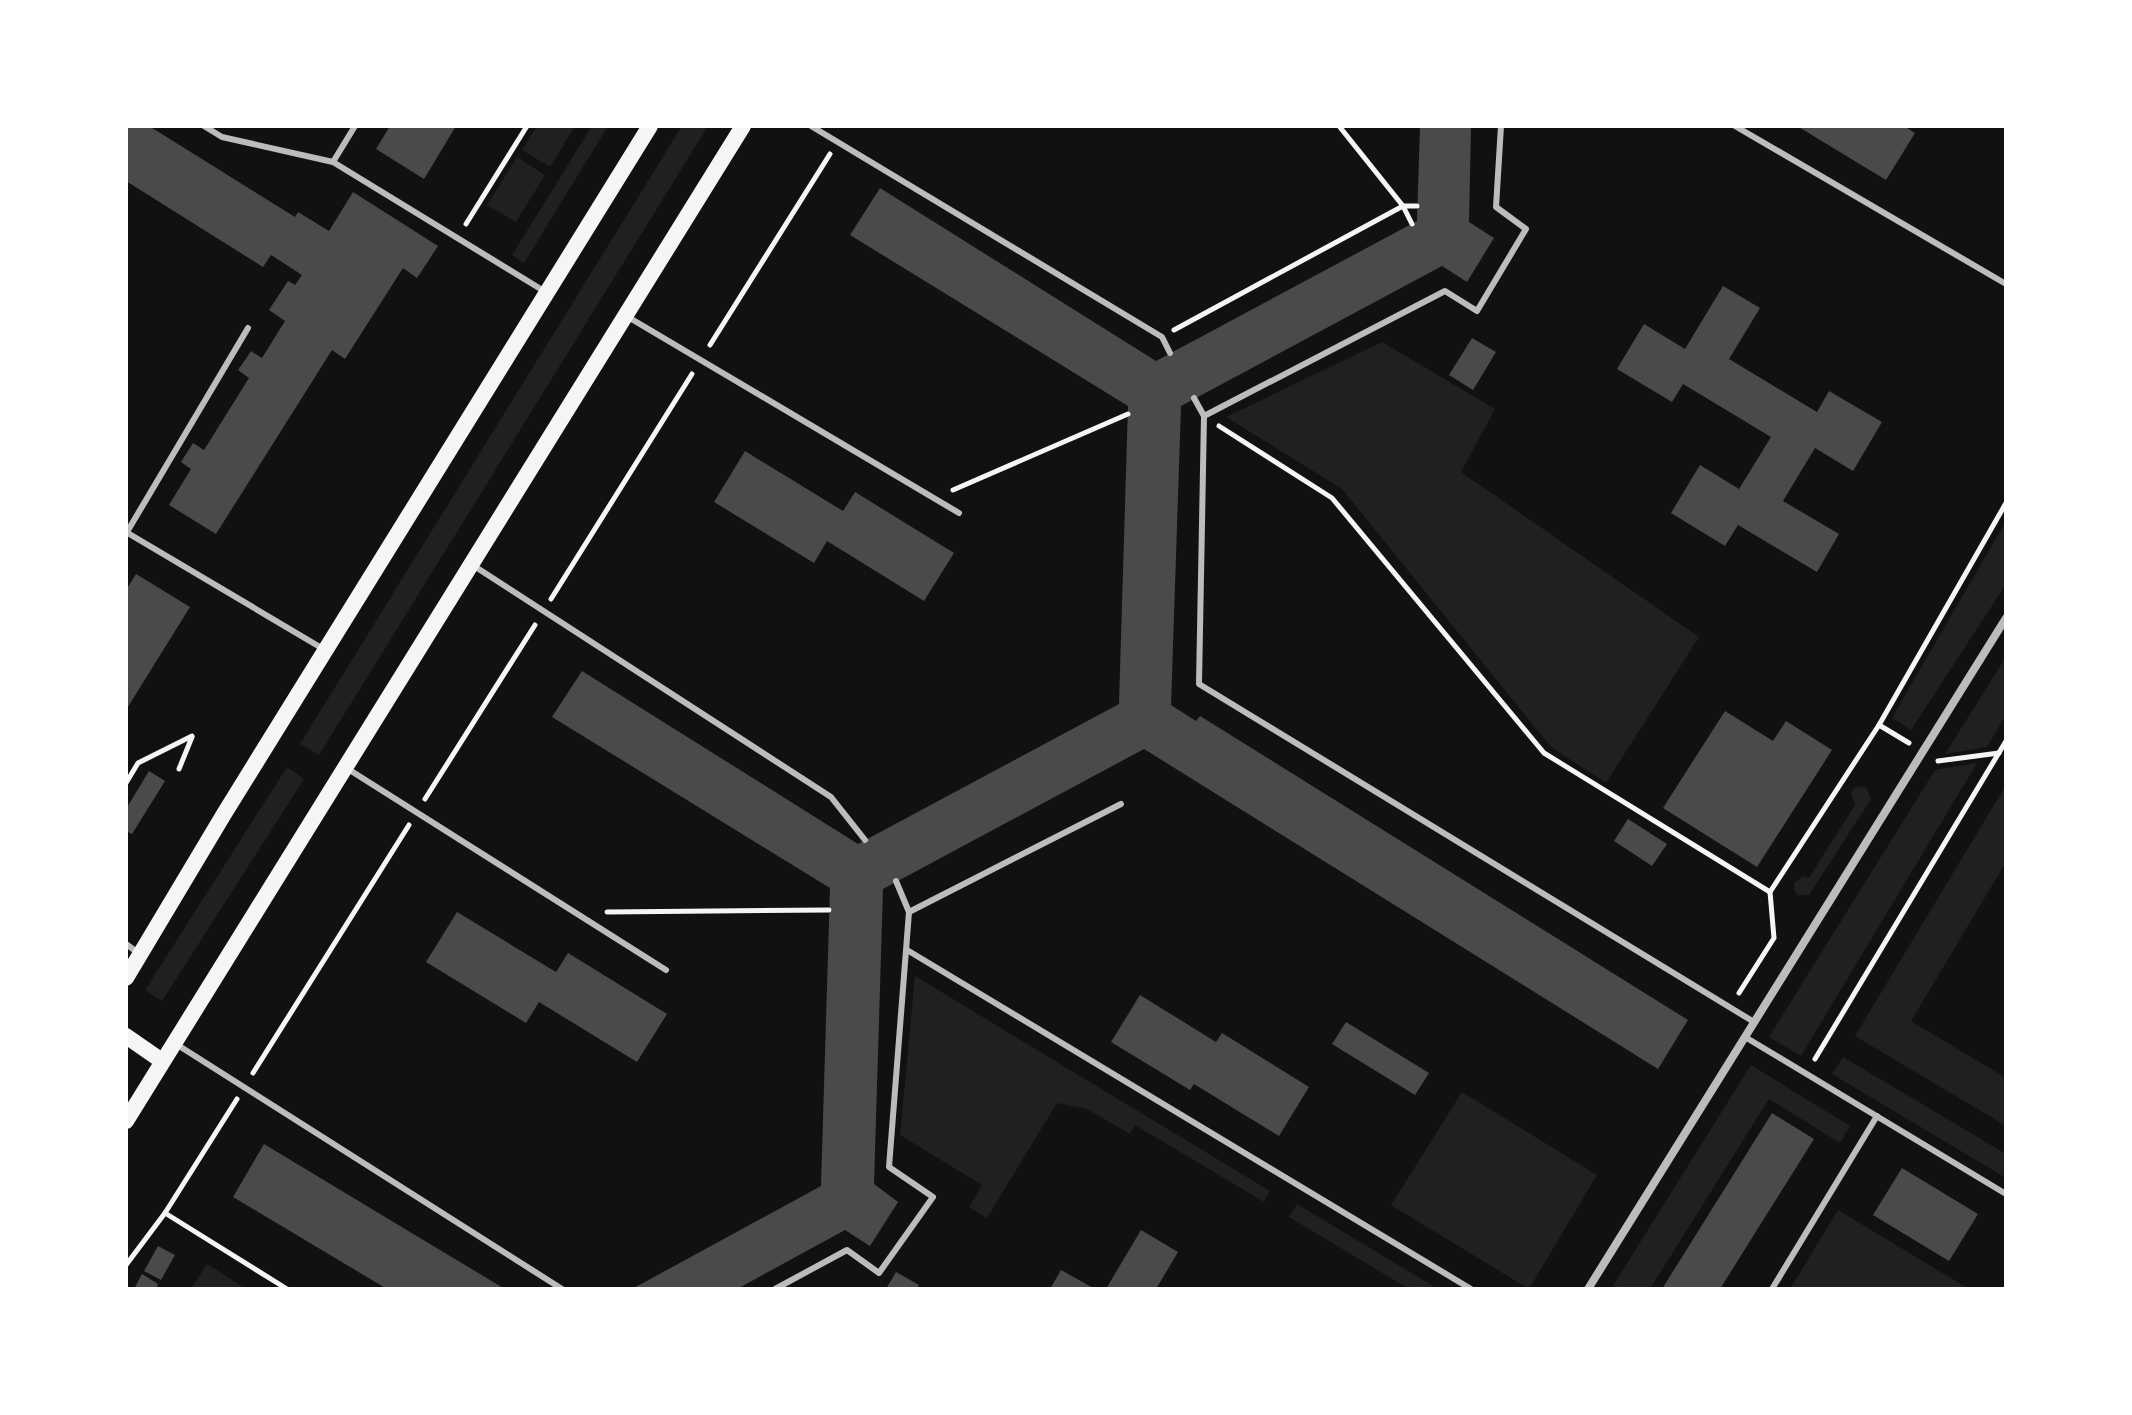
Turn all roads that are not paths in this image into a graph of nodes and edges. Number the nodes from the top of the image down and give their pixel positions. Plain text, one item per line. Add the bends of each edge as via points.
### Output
1 (204, 126) edge
2 (355, 126) edge
3 (650, 126) edge
4 (743, 126) edge
5 (811, 126) edge
6 (1501, 126) edge
7 (1735, 126) edge
8 (333, 162) junction
9 (2006, 284) edge
10 (547, 293) junction
11 (625, 315) junction
12 (248, 328) dead end
13 (1170, 353) dead end
14 (1194, 398) dead end
15 (1204, 416) junction
16 (959, 513) dead end
17 (126, 532) edge
18 (471, 564) junction
19 (2006, 618) edge
20 (325, 650) junction
21 (344, 767) junction
22 (1121, 804) dead end
23 (865, 840) dead end
24 (896, 881) dead end
25 (909, 912) junction
26 (126, 944) edge
27 (907, 950) junction
28 (140, 954) junction
29 (666, 970) dead end
30 (126, 978) edge
31 (1754, 1022) junction
32 (126, 1036) edge
33 (1745, 1037) junction
34 (173, 1042) junction
35 (162, 1061) junction
36 (1877, 1116) junction
37 (126, 1121) edge
38 (2006, 1194) edge
39 (562, 1289) edge
40 (775, 1289) edge
41 (1471, 1289) edge
42 (1588, 1289) edge
43 (1772, 1289) edge

1 - 8 lane via 222,137
2 - 8 lane
3 - 10 main road
4 - 11 main road
5 - 13 lane via 1162,337
6 - 15 lane via 1496,207 1526,229 1477,311 1445,291
7 - 9 lane
8 - 10 lane
10 - 20 main road
11 - 16 lane
11 - 18 main road
12 - 17 lane
14 - 15 lane
15 - 31 lane via 1199,684
17 - 20 lane
18 - 21 main road
18 - 23 lane via 831,797
19 - 31 street
20 - 28 main road
21 - 29 lane
21 - 34 main road
22 - 25 lane
24 - 25 lane
25 - 27 lane
26 - 28 lane
27 - 40 lane via 889,1167 933,1197 879,1273 847,1250
27 - 41 lane
28 - 30 main road
31 - 33 street
32 - 35 main road
33 - 36 lane
33 - 42 street
34 - 35 main road
34 - 39 lane
35 - 37 main road
36 - 38 lane
36 - 43 lane

